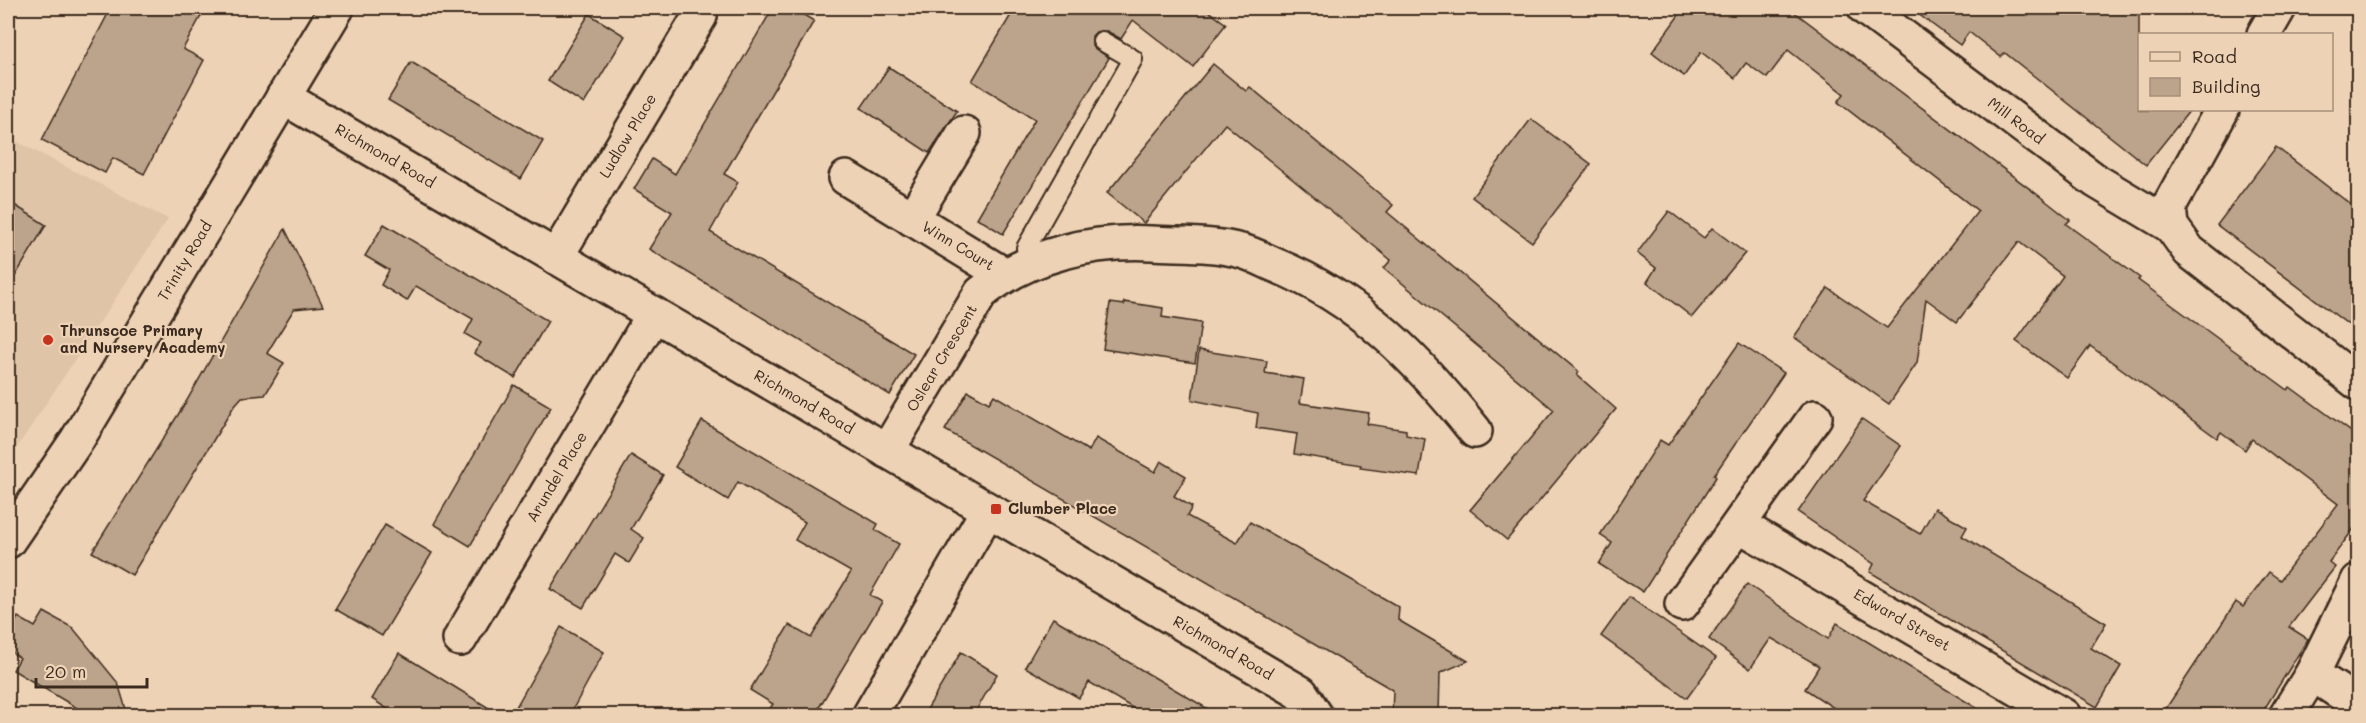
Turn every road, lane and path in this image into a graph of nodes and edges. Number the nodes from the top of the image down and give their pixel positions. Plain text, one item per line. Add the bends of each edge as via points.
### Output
1 (337, 8) edge
2 (1865, 8) edge
3 (2279, 8) edge
4 (700, 16) dead end
5 (2265, 33) edge
6 (1102, 41) dead end
7 (283, 97) junction
8 (2222, 111) edge
9 (964, 133) dead end
10 (846, 178) dead end
11 (2170, 216) junction
12 (912, 219) junction
13 (556, 257) junction
14 (1017, 268) junction
15 (654, 314) junction
16 (2358, 383) edge
17 (1815, 417) dead end
18 (1475, 431) dead end
19 (887, 450) junction
20 (988, 510) junction
21 (1739, 525) junction
22 (8, 541) edge
23 (2358, 581) edge
24 (1682, 604) dead end
25 (460, 639) dead end
26 (2312, 674) junction
27 (2358, 704) edge
28 (869, 716) edge
29 (1316, 716) edge
30 (2064, 716) edge
31 (2286, 716) edge

1 - 7 street, Trinity Road
2 - 11 street, Mill Road via 2096,181
3 - 5 street
4 - 13 street, Ludlow Place
6 - 14 lane via 1133,59
7 - 13 street, Richmond Road
7 - 22 street, Trinity Road via 77,440
8 - 11 street
9 - 12 street, Winn Court
10 - 12 street, Winn Court
11 - 16 street, Mill Road via 2189,251
12 - 14 street, Winn Court
13 - 15 street, Richmond Road
14 - 18 street, Oslear Crescent via 1086,248 1126,242 1205,245 1242,251 1332,294 1389,334 1435,381
14 - 19 street, Oslear Crescent via 981,293
15 - 19 street, Richmond Road
15 - 25 street, Arundel Place
17 - 21 street
19 - 20 street, Richmond Road
20 - 28 street
20 - 29 street, Richmond Road via 1301,693
21 - 24 street
21 - 30 street, Edward Street
23 - 26 street
26 - 27 street
26 - 31 street

